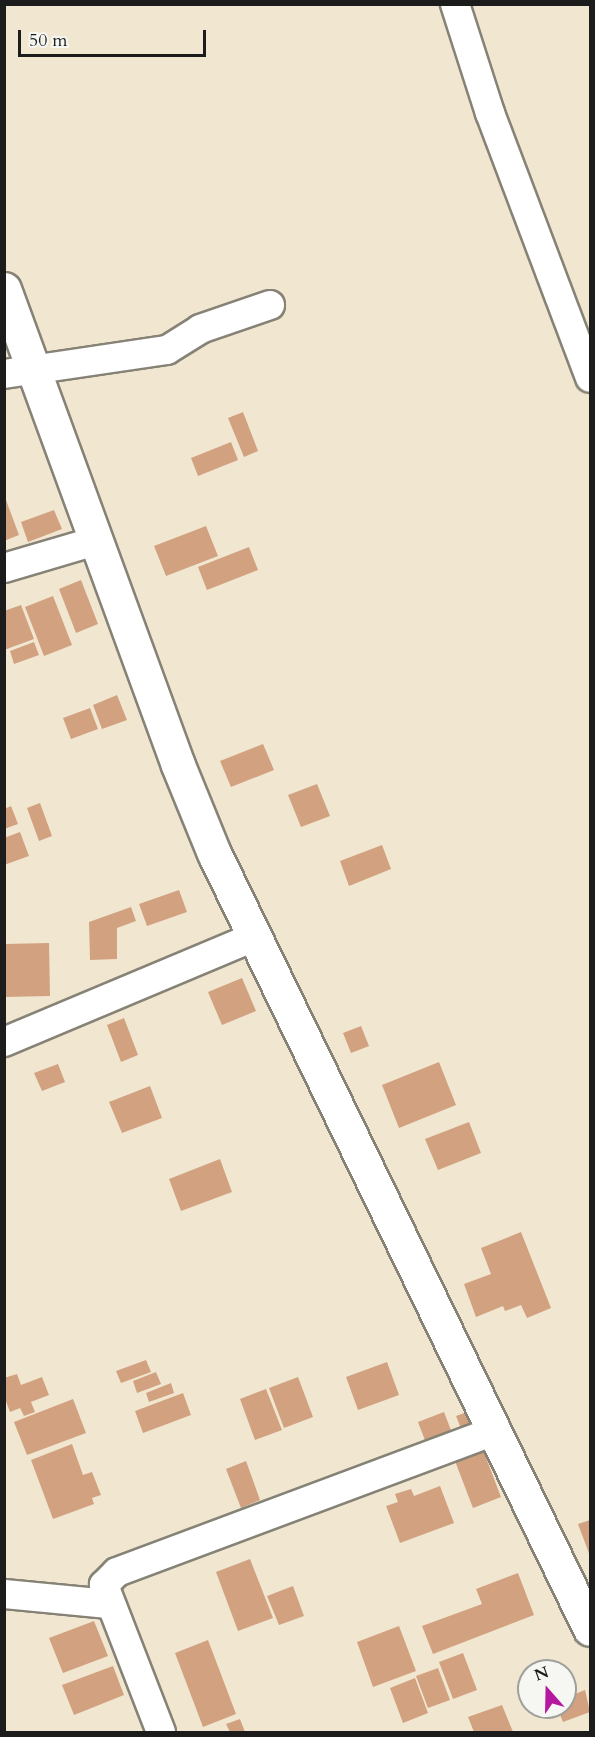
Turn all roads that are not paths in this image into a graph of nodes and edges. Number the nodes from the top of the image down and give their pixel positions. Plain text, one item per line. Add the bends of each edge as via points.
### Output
1 (455, 4) edge
2 (4, 289) edge
3 (270, 305) dead end
4 (19, 373) edge
5 (591, 378) edge
6 (96, 541) junction
7 (4, 568) edge
8 (256, 936) junction
9 (4, 1042) edge
10 (496, 1430) junction
11 (4, 1594) edge
12 (108, 1604) junction
13 (591, 1629) edge
14 (161, 1732) edge

1 - 5 street via 490,113
2 - 4 street
3 - 4 street via 200,329 167,350
4 - 6 street
6 - 7 street
6 - 8 street via 178,765 214,853
8 - 9 street
8 - 10 street
10 - 12 street via 117,1572 104,1585
10 - 13 street
11 - 12 street
12 - 14 street

